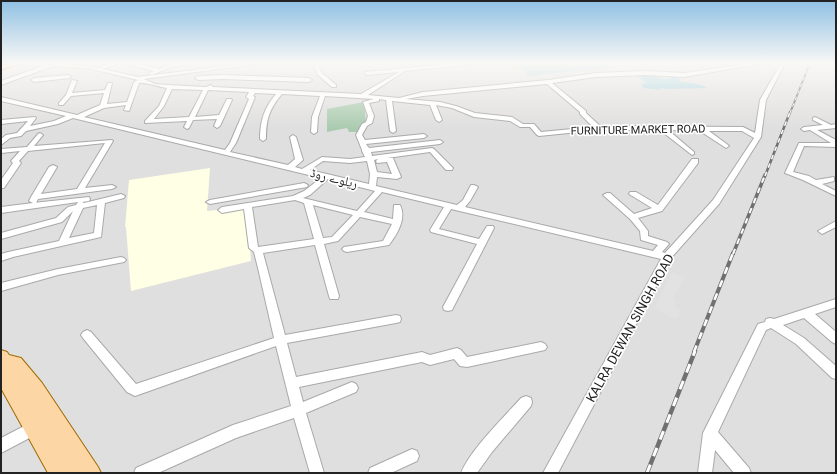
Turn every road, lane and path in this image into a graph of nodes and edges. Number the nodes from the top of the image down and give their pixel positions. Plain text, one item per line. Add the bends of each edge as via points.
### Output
1 (72, 85) edge
2 (110, 85) edge
3 (136, 85) edge
4 (155, 85) edge
5 (213, 85) edge
6 (240, 85) edge
7 (268, 85) edge
8 (301, 85) joint
9 (380, 85) edge
10 (516, 85) edge
11 (552, 85) edge
12 (771, 85) edge
13 (170, 87) junction
14 (206, 89) junction
15 (235, 90) junction
16 (253, 90) junction
17 (108, 91) junction
18 (262, 91) junction
19 (280, 92) junction
20 (323, 94) junction
21 (68, 95) junction
22 (362, 96) junction
23 (1, 99) edge
24 (228, 100) dead end
25 (388, 100) junction
26 (130, 103) junction
27 (61, 104) dead end
28 (433, 104) junction
29 (103, 106) junction
30 (127, 110) dead end
31 (221, 116) junction
32 (75, 117) junction
33 (191, 118) junction
34 (815, 119) dead end
35 (439, 120) dead end
36 (148, 121) junction
37 (1, 122) edge
38 (217, 126) dead end
39 (187, 127) dead end
40 (598, 128) junction
41 (661, 128) junction
42 (701, 128) junction
43 (834, 128) edge
44 (25, 129) junction
45 (133, 129) junction
46 (393, 131) dead end
47 (314, 132) dead end
48 (40, 135) dead end
49 (424, 136) dead end
50 (293, 137) dead end
51 (758, 137) junction
52 (264, 139) dead end
53 (362, 142) junction
54 (440, 142) dead end
55 (1, 143) edge
56 (836, 144) edge
57 (726, 146) dead end
58 (27, 149) junction
59 (1, 151) edge
60 (365, 151) junction
61 (226, 153) junction
62 (370, 160) junction
63 (53, 167) dead end
64 (290, 167) junction
65 (449, 168) dead end
66 (304, 170) junction
67 (374, 174) junction
68 (328, 176) junction
69 (831, 179) dead end
70 (815, 183) junction
71 (1, 186) edge
72 (112, 187) dead end
73 (372, 187) junction
74 (474, 187) dead end
75 (381, 189) junction
76 (90, 190) junction
77 (255, 190) junction
78 (305, 190) junction
79 (79, 192) junction
80 (634, 194) dead end
81 (836, 194) edge
82 (121, 196) dead end
83 (607, 196) dead end
84 (35, 197) junction
85 (86, 199) junction
86 (101, 201) junction
87 (210, 202) dead end
88 (252, 205) junction
89 (31, 206) junction
90 (449, 206) junction
91 (79, 207) junction
92 (397, 207) dead end
93 (459, 208) junction
94 (659, 209) junction
95 (1, 210) edge
96 (222, 210) dead end
97 (358, 214) junction
98 (633, 217) junction
99 (397, 223) junction
100 (836, 224) edge
101 (490, 228) dead end
102 (822, 230) dead end
103 (1, 236) edge
104 (63, 242) junction
105 (319, 242) junction
106 (482, 243) junction
107 (347, 249) dead end
108 (258, 251) junction
109 (655, 254) junction
110 (668, 256) junction
111 (1, 258) edge
112 (121, 260) dead end
113 (1, 287) edge
114 (334, 296) dead end
115 (836, 303) edge
116 (448, 307) dead end
117 (806, 313) junction
118 (396, 319) dead end
119 (767, 323) junction
120 (87, 335) dead end
121 (836, 339) edge
122 (281, 340) junction
123 (541, 347) dead end
124 (2, 363) edge
125 (836, 374) edge
126 (292, 383) junction
127 (352, 388) dead end
128 (526, 402) dead end
129 (298, 410) junction
130 (32, 430) junction
131 (710, 433) junction
132 (1, 446) edge
133 (412, 456) dead end
134 (58, 473) edge
135 (74, 473) edge
136 (92, 473) edge
137 (141, 473) edge
138 (317, 473) edge
139 (375, 473) edge
140 (468, 473) edge
141 (550, 473) edge
142 (705, 473) edge
143 (744, 473) edge

1 - 21 street
2 - 17 street
3 - 26 street
4 - 13 street, FURNITURE MARKET ROAD
5 - 14 street
6 - 15 street
7 - 18 street
8 - 19 street, FURNITURE MARKET ROAD
8 - 20 street, FURNITURE MARKET ROAD
9 - 22 street
10 - 25 street
11 - 40 street via 584,112 582,113
12 - 51 street, KALRA DEWAN SINGH ROAD via 763,100
13 - 14 street, FURNITURE MARKET ROAD
13 - 36 street via 165,102
14 - 15 street, FURNITURE MARKET ROAD
14 - 33 street
15 - 16 street, FURNITURE MARKET ROAD
16 - 18 street, FURNITURE MARKET ROAD
16 - 61 street via 233,144
17 - 21 street
17 - 29 street
18 - 19 street, FURNITURE MARKET ROAD
19 - 52 street via 263,123
20 - 22 street, FURNITURE MARKET ROAD
20 - 47 street via 314,117
21 - 27 street
22 - 25 street, FURNITURE MARKET ROAD
23 - 32 street, ریلوے روڈ
24 - 31 street
25 - 28 street, FURNITURE MARKET ROAD
25 - 46 street
25 - 53 street, FURNITURE MARKET ROAD via 366,102 371,116 369,123 364,125 359,135
26 - 29 street
26 - 30 street
28 - 35 street
28 - 40 street, FURNITURE MARKET ROAD via 454,107 474,115 512,119 522,126 532,125 540,134
29 - 32 street
31 - 33 street
31 - 38 street
32 - 44 street
32 - 45 street, ریلوے روڈ
33 - 36 street
33 - 39 street
34 - 43 street
36 - 45 street
37 - 44 street via 33,118
40 - 41 street, FURNITURE MARKET ROAD
41 - 42 street, FURNITURE MARKET ROAD
41 - 94 street via 693,157
42 - 51 street, FURNITURE MARKET ROAD via 743,129
42 - 57 street
43 - 56 street via 807,129
44 - 55 street via 19,135 8,136
45 - 61 street, ریلوے روڈ
48 - 58 street
49 - 53 street
50 - 64 street via 299,160
51 - 110 street, KALRA DEWAN SINGH ROAD via 716,202
53 - 60 street, FURNITURE MARKET ROAD
54 - 60 street
56 - 70 street via 801,144 789,173
58 - 59 street
58 - 71 street via 15,161 17,163
58 - 79 street via 110,141
60 - 62 street, FURNITURE MARKET ROAD
61 - 64 street, ریلوے روڈ
62 - 65 street via 432,150
62 - 66 street via 322,159
62 - 67 street, FURNITURE MARKET ROAD
62 - 67 street via 390,160 397,177
63 - 84 street
64 - 66 street, ریلوے روڈ
66 - 68 street, ریلوے روڈ
67 - 73 street, FURNITURE MARKET ROAD
68 - 73 street, ریلوے روڈ
68 - 78 street
69 - 70 street
70 - 81 street
72 - 76 street
73 - 75 street, ریلوے روڈ
74 - 93 street
75 - 90 street, ریلوے روڈ
75 - 97 street
76 - 79 street
76 - 85 street
77 - 78 street
77 - 87 street
77 - 88 street
78 - 88 street via 295,198
78 - 97 street
78 - 105 street
79 - 84 street
80 - 94 street
82 - 86 street
83 - 98 street
84 - 89 street
85 - 89 street
85 - 91 street
86 - 91 street
86 - 104 street via 98,235
88 - 96 street
88 - 108 street via 254,248
89 - 95 street
90 - 93 street, ریلوے روڈ
90 - 106 street via 434,230
91 - 103 street via 70,209 59,220
91 - 104 street
92 - 99 street
93 - 109 street, ریلوے روڈ
94 - 98 street
97 - 99 street
97 - 105 street via 335,239
98 - 109 street via 644,231 644,238 664,244
99 - 107 street via 386,243
100 - 102 street
101 - 106 street
104 - 111 street
105 - 108 street
105 - 114 street
106 - 116 street
108 - 122 street
109 - 110 street, ریلوے روڈ
110 - 141 street, KALRA DEWAN SINGH ROAD
112 - 113 street via 58,272
115 - 117 street
117 - 119 street
117 - 121 street
118 - 122 street
119 - 125 street via 800,341
119 - 131 street
120 - 122 street via 135,390
122 - 126 street
123 - 126 street via 466,362 457,353 430,360 422,357
124 - 130 main road via 5,381
124 - 135 main road
124 - 136 main road via 16,362 23,370
126 - 129 street
127 - 129 street
128 - 140 street
129 - 137 street via 233,432
129 - 138 street
130 - 132 street
130 - 134 main road
131 - 142 street
131 - 143 street
133 - 139 street

